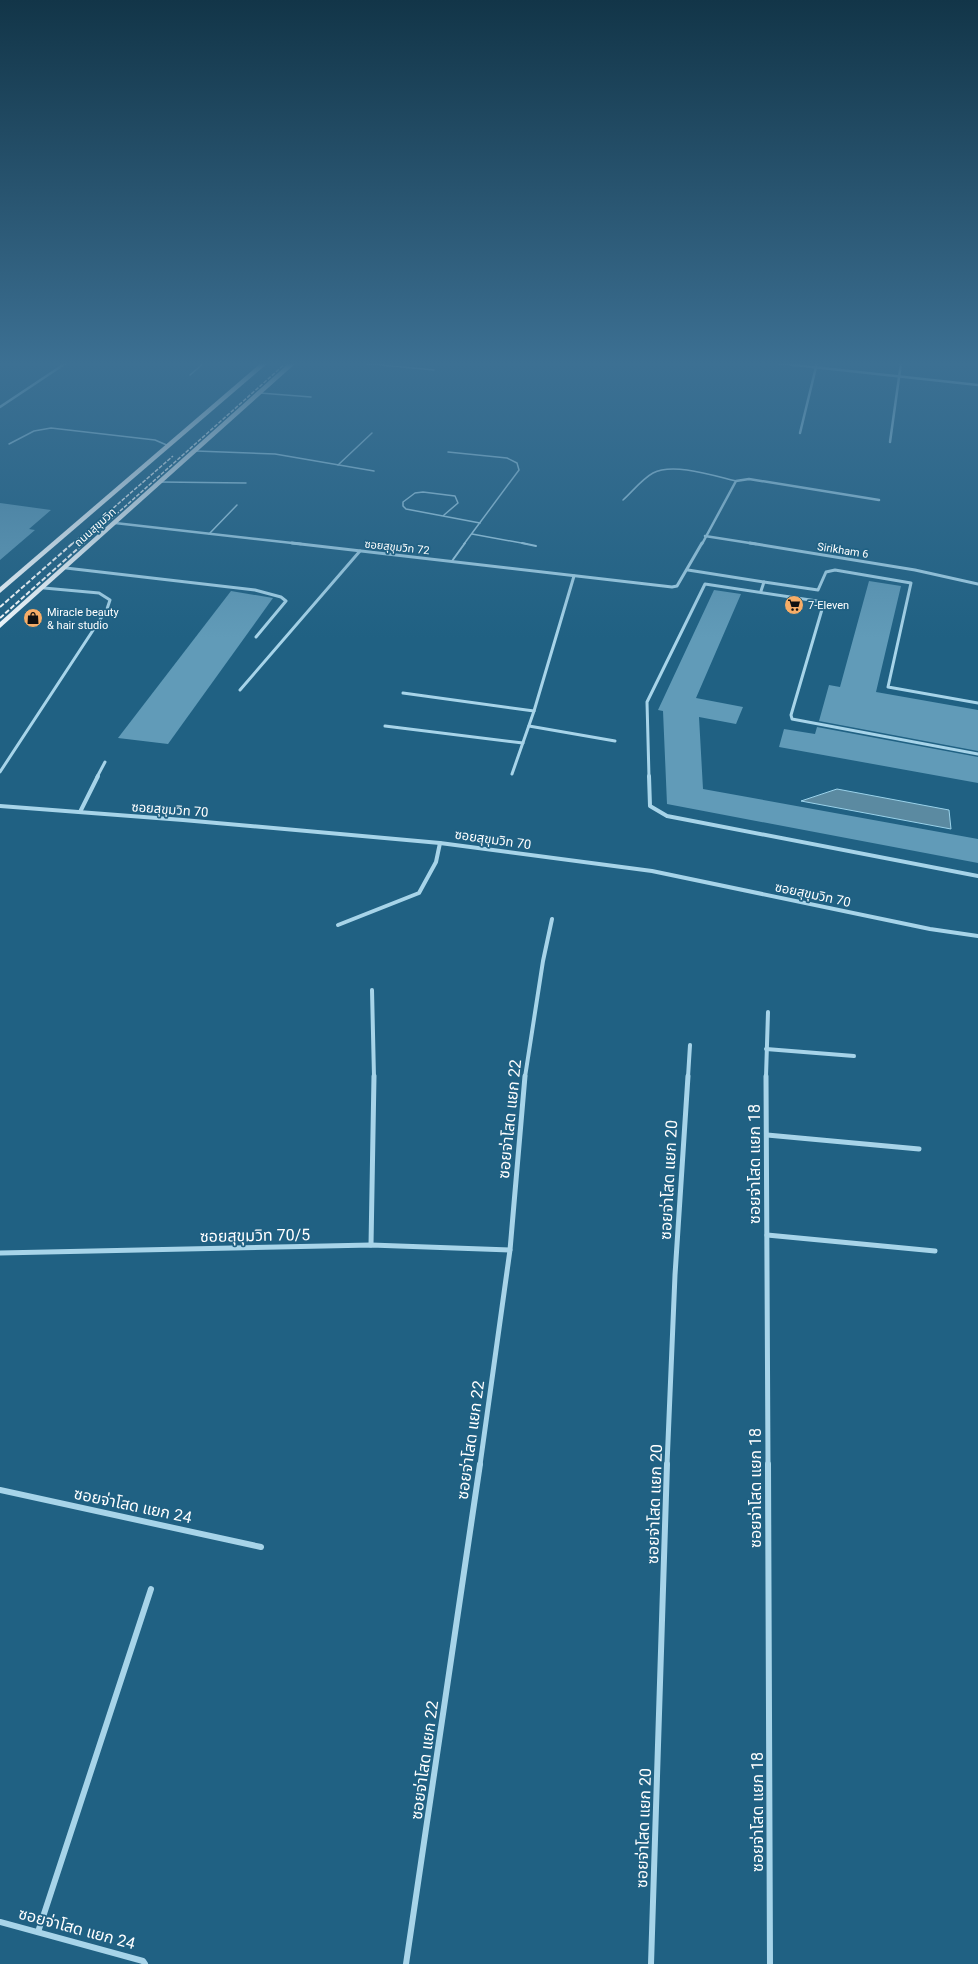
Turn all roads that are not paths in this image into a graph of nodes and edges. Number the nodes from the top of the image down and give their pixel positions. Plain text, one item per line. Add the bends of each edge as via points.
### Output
1 (159, 455) edge
2 (192, 455) edge
3 (279, 455) edge
4 (349, 455) edge
5 (474, 455) edge
6 (338, 465) junction
7 (374, 471) dead end
8 (736, 481) junction
9 (161, 482) junction
10 (246, 483) dead end
11 (623, 500) dead end
12 (879, 500) dead end
13 (237, 505) dead end
14 (444, 515) junction
15 (115, 523) junction
16 (480, 523) junction
17 (210, 534) junction
18 (472, 534) junction
19 (705, 536) junction
20 (536, 546) dead end
21 (360, 551) junction
22 (452, 561) junction
23 (66, 568) junction
24 (688, 570) junction
25 (574, 576) junction
26 (764, 582) junction
27 (978, 584) edge
28 (44, 588) junction
29 (0, 591) edge
30 (761, 591) junction
31 (0, 626) edge
32 (256, 637) dead end
33 (240, 690) dead end
34 (403, 693) dead end
35 (978, 703) edge
36 (534, 711) junction
37 (385, 726) dead end
38 (529, 726) junction
39 (615, 741) dead end
40 (523, 743) junction
41 (978, 754) edge
42 (105, 762) dead end
43 (0, 772) edge
44 (512, 774) dead end
45 (0, 806) edge
46 (80, 812) junction
47 (440, 842) junction
48 (978, 876) edge
49 (552, 919) dead end
50 (338, 925) dead end
51 (978, 936) edge
52 (372, 990) dead end
53 (768, 1012) dead end
54 (690, 1045) dead end
55 (766, 1049) junction
56 (854, 1056) dead end
57 (766, 1136) junction
58 (919, 1149) dead end
59 (767, 1235) junction
60 (371, 1245) junction
61 (510, 1250) junction
62 (935, 1251) dead end
63 (0, 1253) edge
64 (0, 1490) edge
65 (261, 1547) dead end
66 (151, 1589) dead end
67 (0, 1922) edge
68 (38, 1932) junction
69 (145, 1964) edge
70 (406, 1964) edge
71 (651, 1964) edge
72 (770, 1964) edge

1 - 29 highway, ถนนสุขุมวิท
2 - 9 highway, ถนนสุขุมวิท
3 - 6 lane
4 - 6 lane
5 - 16 lane via 507,458 517,463 519,470
6 - 7 lane
8 - 11 lane via 679,470 659,470 653,472
8 - 12 street via 749,479
8 - 19 street
9 - 10 lane
9 - 15 highway, ถนนสุขุมวิท
13 - 17 lane
14 - 14 lane via 406,509 403,502 415,493 455,496 458,503
14 - 16 lane
15 - 17 street, ซอยสุขุมวิท 72
15 - 23 highway, ถนนสุขุมวิท
16 - 18 lane
17 - 21 street, ซอยสุขุมวิท 72
18 - 20 lane
18 - 22 lane
19 - 24 street
19 - 27 street, Sirikham 6 via 914,570
21 - 22 street, ซอยสุขุมวิท 72
21 - 33 street
22 - 25 street, ซอยสุขุมวิท 72
23 - 28 highway, ถนนสุขุมวิท
23 - 32 street via 255,590 281,597 286,601
24 - 25 street, ซอยสุขุมวิท 72 via 677,586 668,587
24 - 26 street
25 - 36 street
26 - 30 street
26 - 35 street via 818,590 826,572 835,570 911,583 888,687
28 - 31 highway, ถนนสุขุมวิท
28 - 43 street via 99,593 110,600 107,609
30 - 41 street via 817,601 823,606 791,715 792,719
30 - 48 street via 705,584 699,591 647,702 650,806 667,816
34 - 36 street
36 - 38 street
37 - 40 street
38 - 39 street
38 - 40 street
40 - 44 street
42 - 46 street
45 - 46 street, ซอยสุขุมวิท 70
46 - 47 street, ซอยสุขุมวิท 70
47 - 50 street via 436,862 419,893
47 - 51 street, ซอยสุขุมวิท 70 via 652,870 930,929
49 - 61 street, ซอยจ่าโสด แยก 22 via 523,1090
52 - 60 street via 374,1078
53 - 55 street, ซอยจ่าโสด แยก 18
54 - 71 street, ซอยจ่าโสด แยก 20 via 682,1143 672,1350
55 - 56 street
55 - 57 street, ซอยจ่าโสด แยก 18
57 - 58 street
57 - 59 street, ซอยจ่าโสด แยก 18
59 - 62 street
59 - 72 street, ซอยจ่าโสด แยก 18
60 - 61 street, ซอยสุขุมวิท 70/5
60 - 63 street, ซอยสุขุมวิท 70/5
61 - 70 street, ซอยจ่าโสด แยก 22
64 - 65 street, ซอยจ่าโสด แยก 24
66 - 68 street
67 - 68 street, ซอยจ่าโสด แยก 24
68 - 69 street, ซอยจ่าโสด แยก 24 via 143,1961

